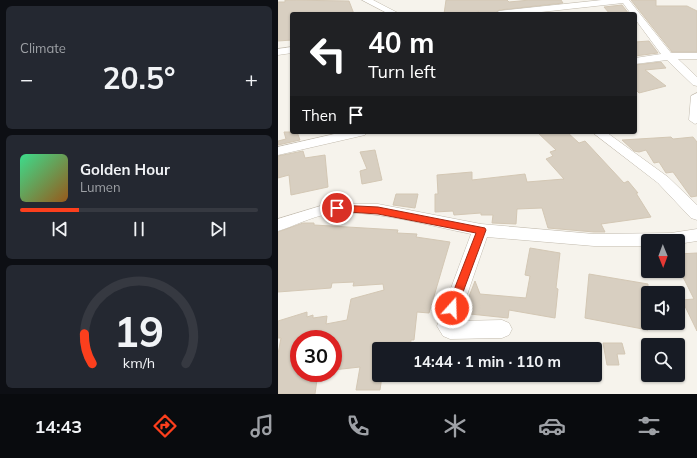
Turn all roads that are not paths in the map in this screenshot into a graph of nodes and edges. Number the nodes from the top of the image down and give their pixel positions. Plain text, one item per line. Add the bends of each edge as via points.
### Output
1 (366, 0) edge
2 (625, 0) edge
3 (572, 3) edge
4 (392, 12) edge
5 (512, 12) edge
6 (634, 12) edge
7 (637, 16) edge
8 (290, 50) edge
9 (278, 52) edge
10 (668, 56) junction
11 (697, 56) edge
12 (637, 61) edge
13 (697, 84) edge
14 (697, 96) edge
15 (695, 120) dead end
16 (351, 134) edge
17 (601, 134) edge
18 (278, 151) edge
19 (697, 214) edge
20 (278, 225) edge
21 (481, 230) junction
22 (697, 235) edge
23 (502, 329) dead end

1 - 4 street
2 - 3 street
2 - 6 street
3 - 5 street
7 - 10 street
8 - 9 street
10 - 11 street
10 - 12 street
10 - 13 street
14 - 15 street
16 - 18 street
17 - 19 street via 663,180
20 - 21 street via 327,209 353,208 378,210
21 - 22 street via 602,240 671,239
21 - 23 street via 447,326 450,330

